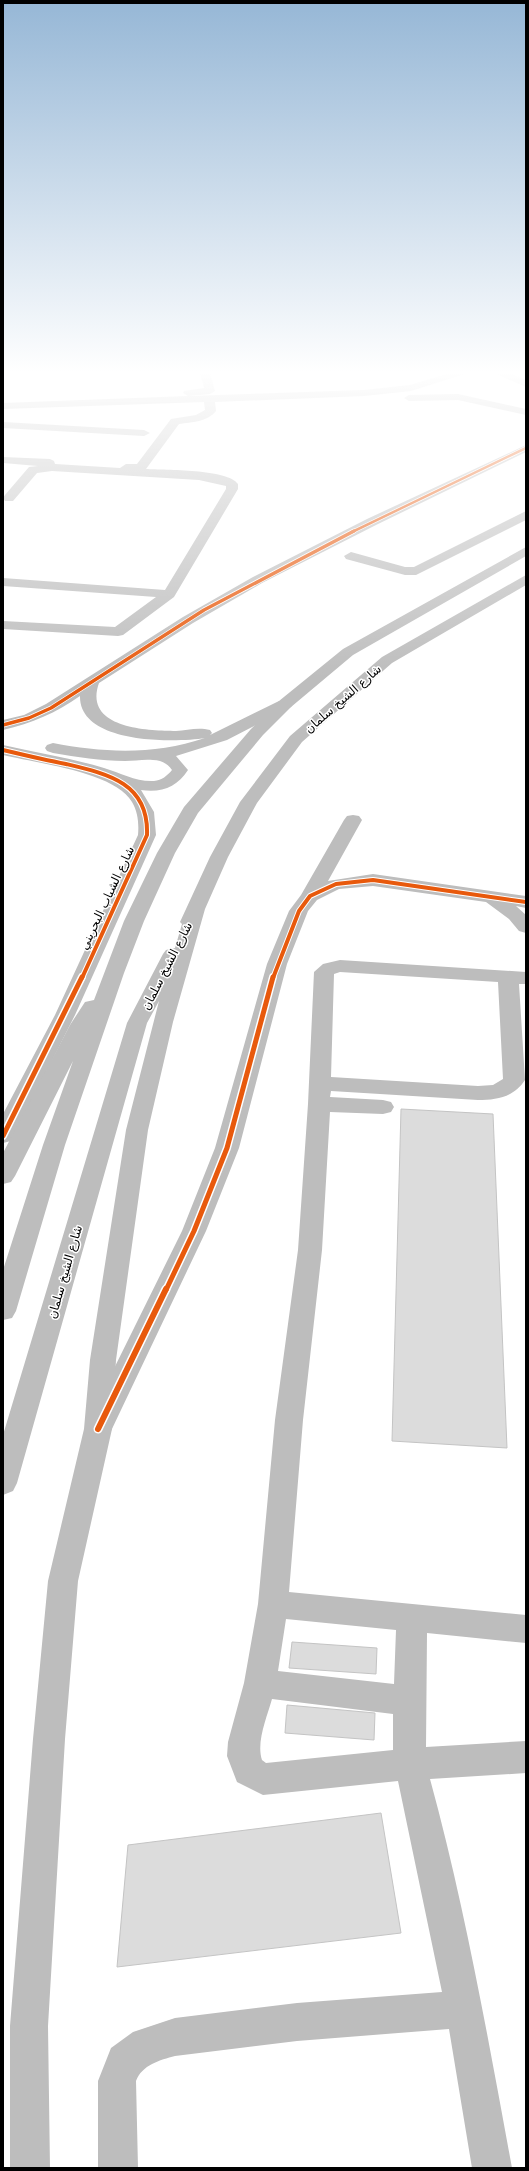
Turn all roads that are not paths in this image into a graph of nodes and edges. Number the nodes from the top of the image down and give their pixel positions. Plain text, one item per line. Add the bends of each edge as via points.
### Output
1 (28, 474) edge
2 (165, 474) edge
3 (471, 474) edge
4 (9, 498) dead end
5 (526, 515) edge
6 (526, 552) edge
7 (351, 556) dead end
8 (526, 579) edge
9 (3, 582) edge
10 (169, 594) junction
11 (3, 625) edge
12 (93, 680) junction
13 (285, 704) junction
14 (248, 723) junction
15 (3, 725) edge
16 (3, 738) edge
17 (3, 750) edge
18 (155, 755) junction
19 (115, 778) junction
20 (353, 820) dead end
21 (310, 896) junction
22 (488, 896) junction
23 (526, 902) edge
24 (196, 909) junction
25 (526, 927) edge
26 (114, 973) junction
27 (517, 978) edge
28 (319, 1093) junction
29 (383, 1108) dead end
30 (3, 1136) edge
31 (3, 1176) edge
32 (3, 1311) edge
33 (98, 1429) junction
34 (3, 1483) edge
35 (273, 1604) junction
36 (412, 1618) junction
37 (526, 1629) edge
38 (260, 1683) junction
39 (410, 1701) junction
40 (526, 1757) edge
41 (410, 1764) junction
42 (464, 2009) junction
43 (30, 2168) edge
44 (118, 2168) edge
45 (492, 2168) edge

1 - 4 street
2 - 10 street via 199,476 226,480 232,484 232,490
3 - 12 street via 307,553 218,601
5 - 7 street via 416,571
6 - 13 street via 348,652
8 - 24 street, شارع الشيخ سلمان via 387,660 296,739 249,802 219,857
9 - 10 street
10 - 11 street via 118,632
12 - 14 street via 88,696 89,705 97,716 129,732 143,735 194,735
12 - 15 street via 47,711 33,718
13 - 14 street
13 - 26 street via 257,732 190,811 166,853 134,921
14 - 18 street via 199,745
16 - 18 street via 93,754
17 - 19 street, شارع الشباب البحريني via 100,772
18 - 19 street via 177,763 180,770 176,777 153,787 140,786
19 - 30 street, شارع الشباب البحريني via 132,791 144,805 149,820 147,835 65,1015
20 - 21 street
21 - 22 street via 322,888 336,884 373,880
21 - 33 street via 299,911 277,964 227,1148 194,1231
22 - 23 street
22 - 25 street via 504,905
24 - 33 street via 163,1022 137,1130 103,1360
24 - 34 street, شارع الشيخ سلمان via 137,1023
26 - 31 street via 80,1025
26 - 32 street via 54,1145
27 - 28 street via 514,1080 507,1089 494,1093
27 - 28 street via 340,966 330,968 324,972 322,979
28 - 29 street
28 - 35 street via 310,1250 289,1420
33 - 43 street via 63,1581 29,2026
35 - 36 street
35 - 38 street
36 - 37 street
36 - 39 street
38 - 39 street
38 - 41 street via 244,1742 244,1756 249,1771 263,1779
39 - 41 street
40 - 41 street
41 - 42 street via 424,1818
42 - 44 street via 297,2022 175,2037 146,2045 124,2062 117,2081
42 - 45 street

